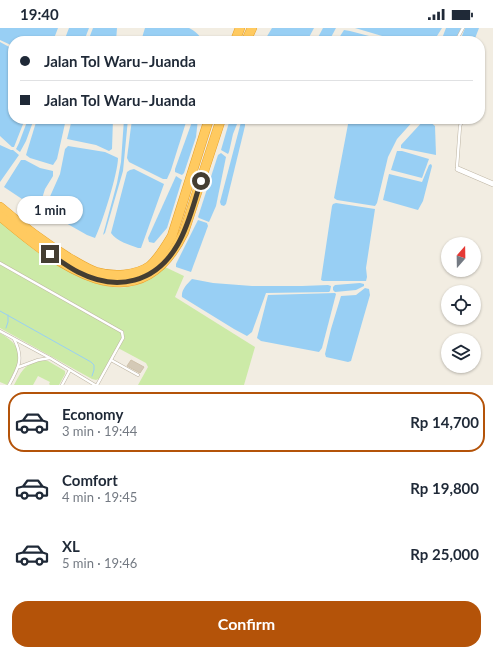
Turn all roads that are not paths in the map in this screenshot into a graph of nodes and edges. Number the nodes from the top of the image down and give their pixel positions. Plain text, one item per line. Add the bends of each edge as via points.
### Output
1 (207, 124) edge
2 (219, 124) edge
3 (461, 124) edge
4 (458, 169) joint
5 (493, 184) edge
6 (0, 207) edge
7 (0, 216) edge
8 (160, 261) junction
9 (0, 263) edge
10 (0, 330) edge
11 (14, 338) junction
12 (50, 358) junction
13 (111, 360) junction
14 (19, 368) junction
15 (70, 370) junction
16 (138, 375) dead end
17 (9, 385) edge
18 (62, 385) edge
19 (96, 385) edge

1 - 8 highway via 172,236
2 - 8 highway via 184,232 171,254
3 - 4 lane
4 - 5 street
6 - 8 highway via 42,240 96,272 116,275 136,272
7 - 8 highway via 28,240 60,261 79,272 102,280 118,283 142,278 156,270
9 - 13 lane via 121,331 123,337
10 - 11 lane
11 - 12 lane
11 - 14 lane via 19,349
12 - 14 lane
12 - 15 lane
13 - 16 lane
13 - 19 lane
14 - 17 lane
15 - 18 lane
15 - 19 lane

